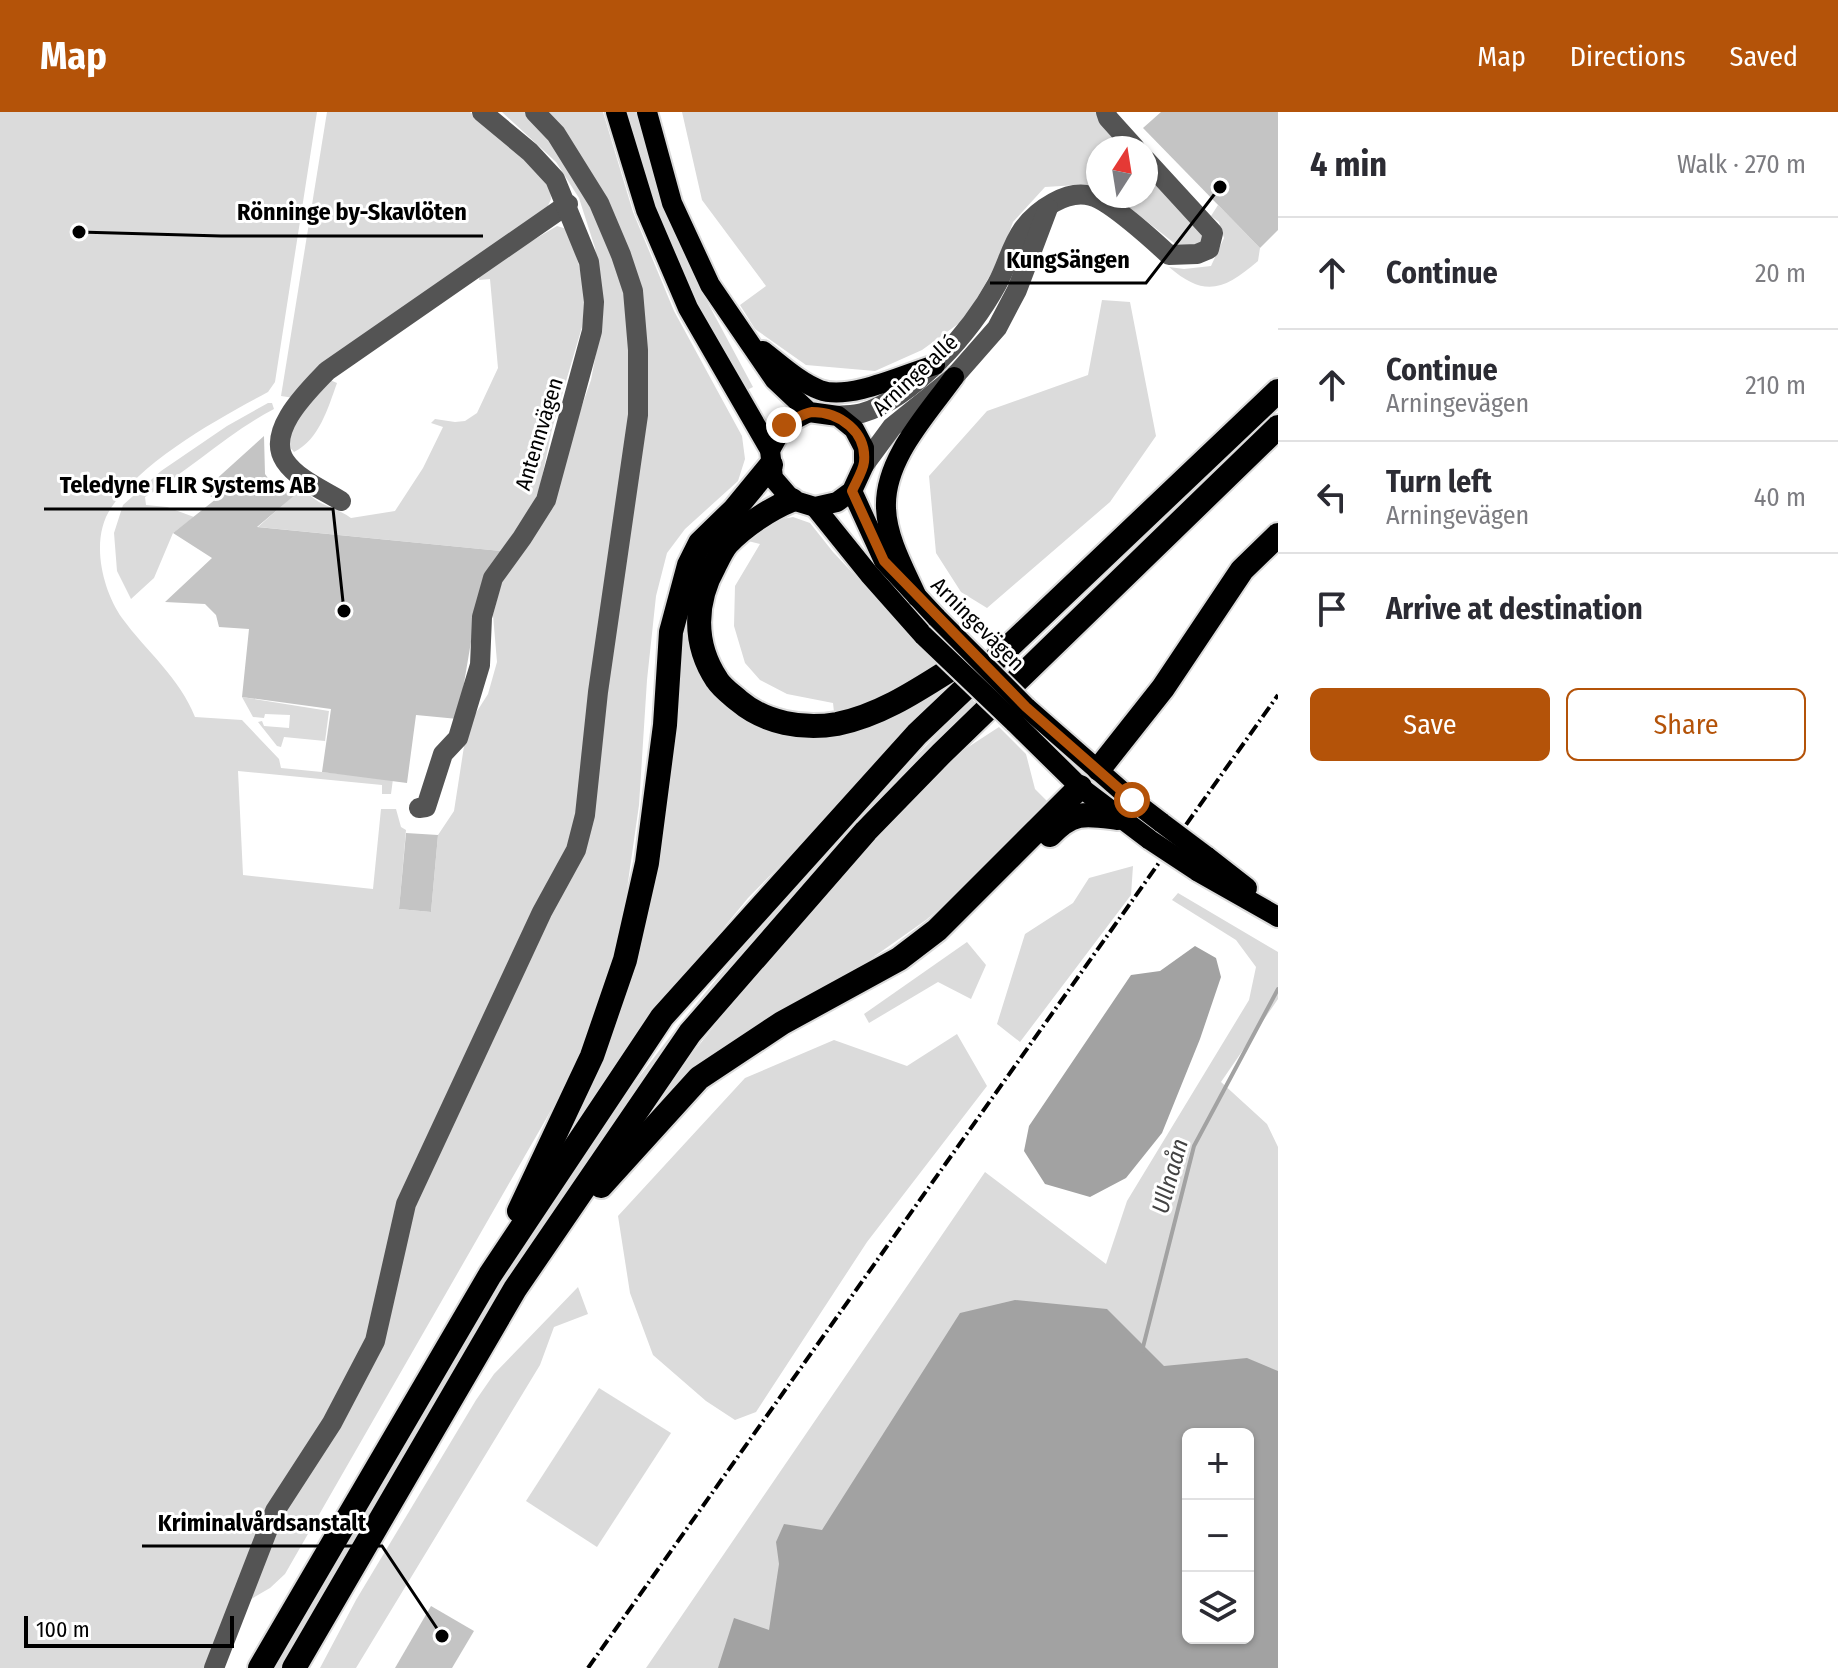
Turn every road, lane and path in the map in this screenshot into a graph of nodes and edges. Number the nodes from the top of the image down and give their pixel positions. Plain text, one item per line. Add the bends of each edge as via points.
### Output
1 (535, 112) edge
2 (616, 112) edge
3 (647, 112) edge
4 (1106, 112) edge
5 (486, 113) edge
6 (1124, 136) edge
7 (1158, 173) edge
8 (1086, 195) edge
9 (568, 204) junction
10 (1048, 208) junction
11 (1110, 208) edge
12 (747, 339) junction
13 (935, 365) junction
14 (954, 377) junction
15 (1278, 391) edge
16 (809, 412) junction
17 (838, 416) junction
18 (1278, 427) edge
19 (771, 458) junction
20 (864, 465) junction
21 (852, 491) junction
22 (341, 501) dead end
23 (804, 503) junction
24 (1278, 535) edge
25 (1117, 546) junction
26 (917, 597) junction
27 (1020, 714) junction
28 (1099, 769) junction
29 (1080, 787) junction
30 (419, 808) dead end
31 (1118, 818) junction
32 (1201, 863) junction
33 (1278, 915) edge
34 (937, 930) junction
35 (490, 1275) junction
36 (515, 1289) junction
37 (214, 1668) edge
38 (260, 1668) edge
39 (294, 1668) edge

1 - 37 street via 564,146 599,203 633,291 638,350 638,415 585,815 576,850 406,1204 375,1341 332,1423 275,1511
2 - 19 main road, Arningevägen via 646,210 688,308
3 - 12 main road via 672,203 710,285
4 - 6 street
5 - 9 street, Antennvägen via 547,170
7 - 11 street via 1213,233 1209,249 1169,255
8 - 10 street via 1066,196
9 - 22 street via 327,371 301,397 287,419 283,459
9 - 30 street, Antennvägen via 589,262 592,331 546,500 493,578 482,617 480,665 458,738 443,754 426,807
10 - 13 street, Arninge allé via 1025,226 980,313
10 - 14 street, Arninge allé via 997,328
12 - 13 main road via 821,391 850,393
12 - 16 main road via 775,380
13 - 17 street, Arninge allé via 893,398 862,413
14 - 20 street, Arninge allé via 892,427
14 - 26 main road via 908,441 891,475 886,509
15 - 25 highway
16 - 17 main road
16 - 19 main road via 784,425
17 - 20 main road via 854,429 864,448
18 - 36 highway via 866,831 690,1033
19 - 23 main road, Arningevägen via 773,478
19 - 35 highway via 734,510 700,543 689,565 671,632 647,863 625,960 592,1056
20 - 21 main road
21 - 23 main road via 837,502
21 - 26 main road, Arningevägen via 884,561
23 - 25 highway via 774,507 726,545 703,585 699,610 698,632 718,683 749,709 779,724 833,724 870,715 906,697 1004,637
23 - 27 main road, Arningevägen, bridge via 924,636
24 - 28 highway via 1242,570 1163,688
25 - 35 highway via 917,734 662,1017
26 - 27 main road, Arningevägen, bridge
27 - 28 main road, Arningevägen
27 - 29 main road, Arningevägen
28 - 29 main road
28 - 32 main road, Arningevägen, bridge
29 - 31 main road, Arningevägen
29 - 34 highway
31 - 32 main road, Arningevägen, bridge via 1150,840
31 - 34 highway via 1070,816 958,924
32 - 33 main road
34 - 36 highway via 899,959 782,1023 699,1078
35 - 38 highway
36 - 39 highway

